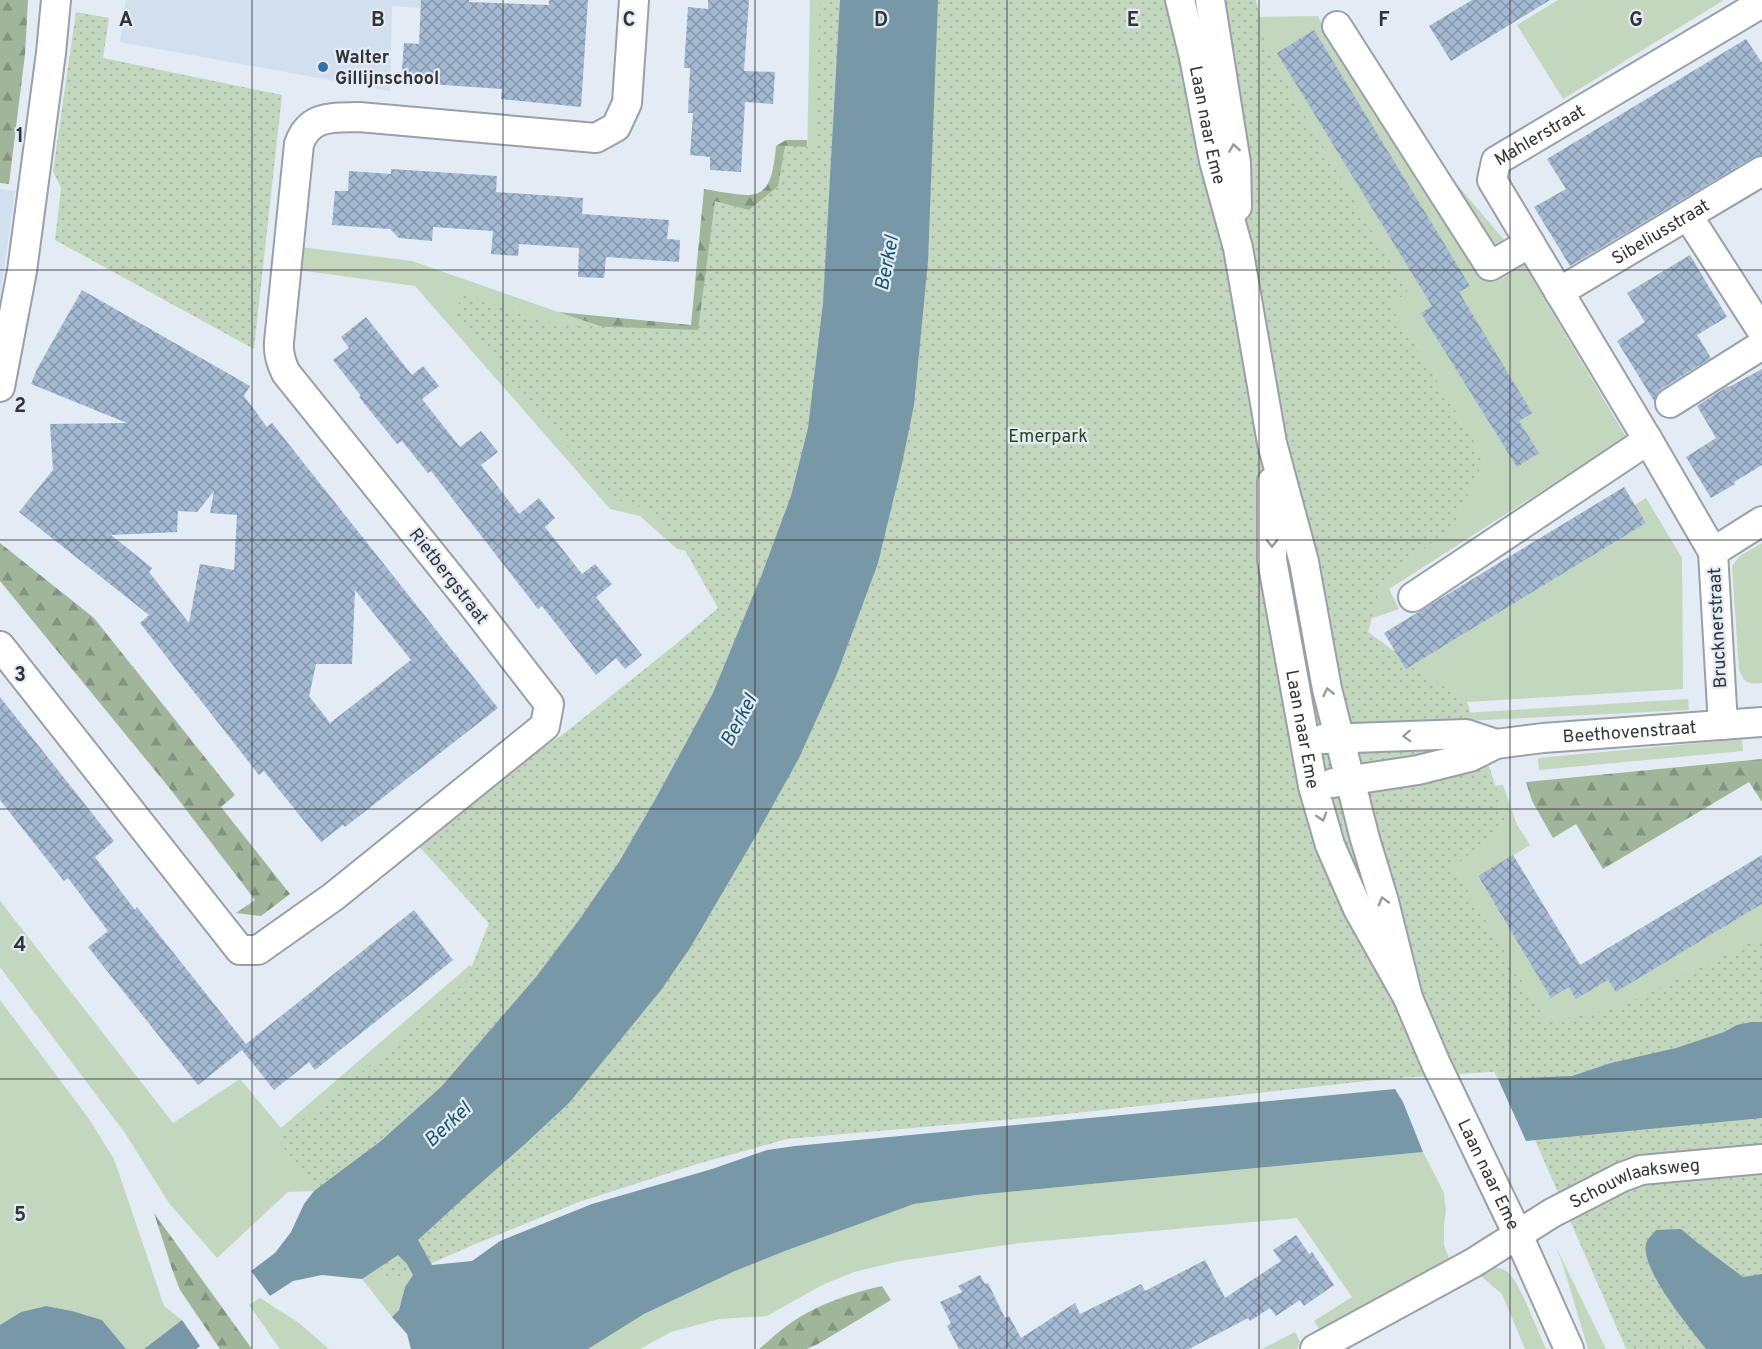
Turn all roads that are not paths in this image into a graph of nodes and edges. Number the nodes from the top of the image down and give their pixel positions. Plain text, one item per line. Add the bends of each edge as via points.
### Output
1 (56, 0) edge
2 (634, 0) edge
3 (1214, 1) edge
4 (1762, 3) edge
5 (1181, 5) edge
6 (1337, 26) dead end
7 (1762, 171) edge
8 (1688, 216) junction
9 (1530, 243) junction
10 (1238, 248) junction
11 (1559, 292) junction
12 (1762, 331) edge
13 (1762, 345) edge
14 (0, 387) edge
15 (1670, 403) dead end
16 (1648, 440) junction
17 (1272, 443) junction
18 (1762, 521) edge
19 (1713, 552) junction
20 (1413, 597) dead end
21 (0, 646) edge
22 (1762, 722) edge
23 (1723, 725) junction
24 (1340, 738) junction
25 (1304, 739) junction
26 (1496, 744) junction
27 (1350, 780) junction
28 (1313, 786) junction
29 (1408, 998) junction
30 (1762, 1159) edge
31 (1518, 1235) junction
32 (1315, 1349) edge
33 (1569, 1349) edge

1 - 14 street via 22,271
2 - 21 street, Rietbergstraat via 627,103 616,127 596,138 359,117 326,118 309,126 299,144 279,342 282,364 549,704 545,726 333,897 258,950 240,950
3 - 5 street
10 -> 3 street, Laan naar Eme via 1236,163
4 - 9 street, Mahlerstraat via 1496,160 1491,180
5 - 10 street, Laan naar Eme via 1214,161
6 - 9 street via 1490,266
7 - 8 street, Sibeliusstraat
8 - 11 street, Sibeliusstraat
8 - 12 street
9 - 11 street, Brucknerstraat
10 - 17 street, Laan naar Eme
11 - 16 street, Brucknerstraat
13 - 15 street
16 - 19 street, Brucknerstraat
16 - 20 street
24 -> 17 street, Laan naar Eme via 1304,562
17 -> 25 street, Laan naar Eme via 1272,560
18 - 19 street
19 - 23 street, Brucknerstraat
22 - 23 street, Beethovenstraat
23 - 26 street, Beethovenstraat
24 - 25 street, Beethovenstraat
26 -> 24 street, Beethovenstraat via 1466,734
24 - 27 street, Laan naar Eme
25 - 28 street, Laan naar Eme
26 - 27 street, Beethovenstraat via 1470,757 1418,770
27 - 28 street, Beethovenstraat
29 -> 27 street, Laan naar Eme
28 -> 29 street, Laan naar Eme via 1330,845 1358,909
29 - 31 street, Laan naar Eme
30 - 31 street, Schouwlaaksweg via 1641,1170 1552,1213
31 - 32 street, Schouwlaaksweg
31 - 33 street, Laan naar Eme

